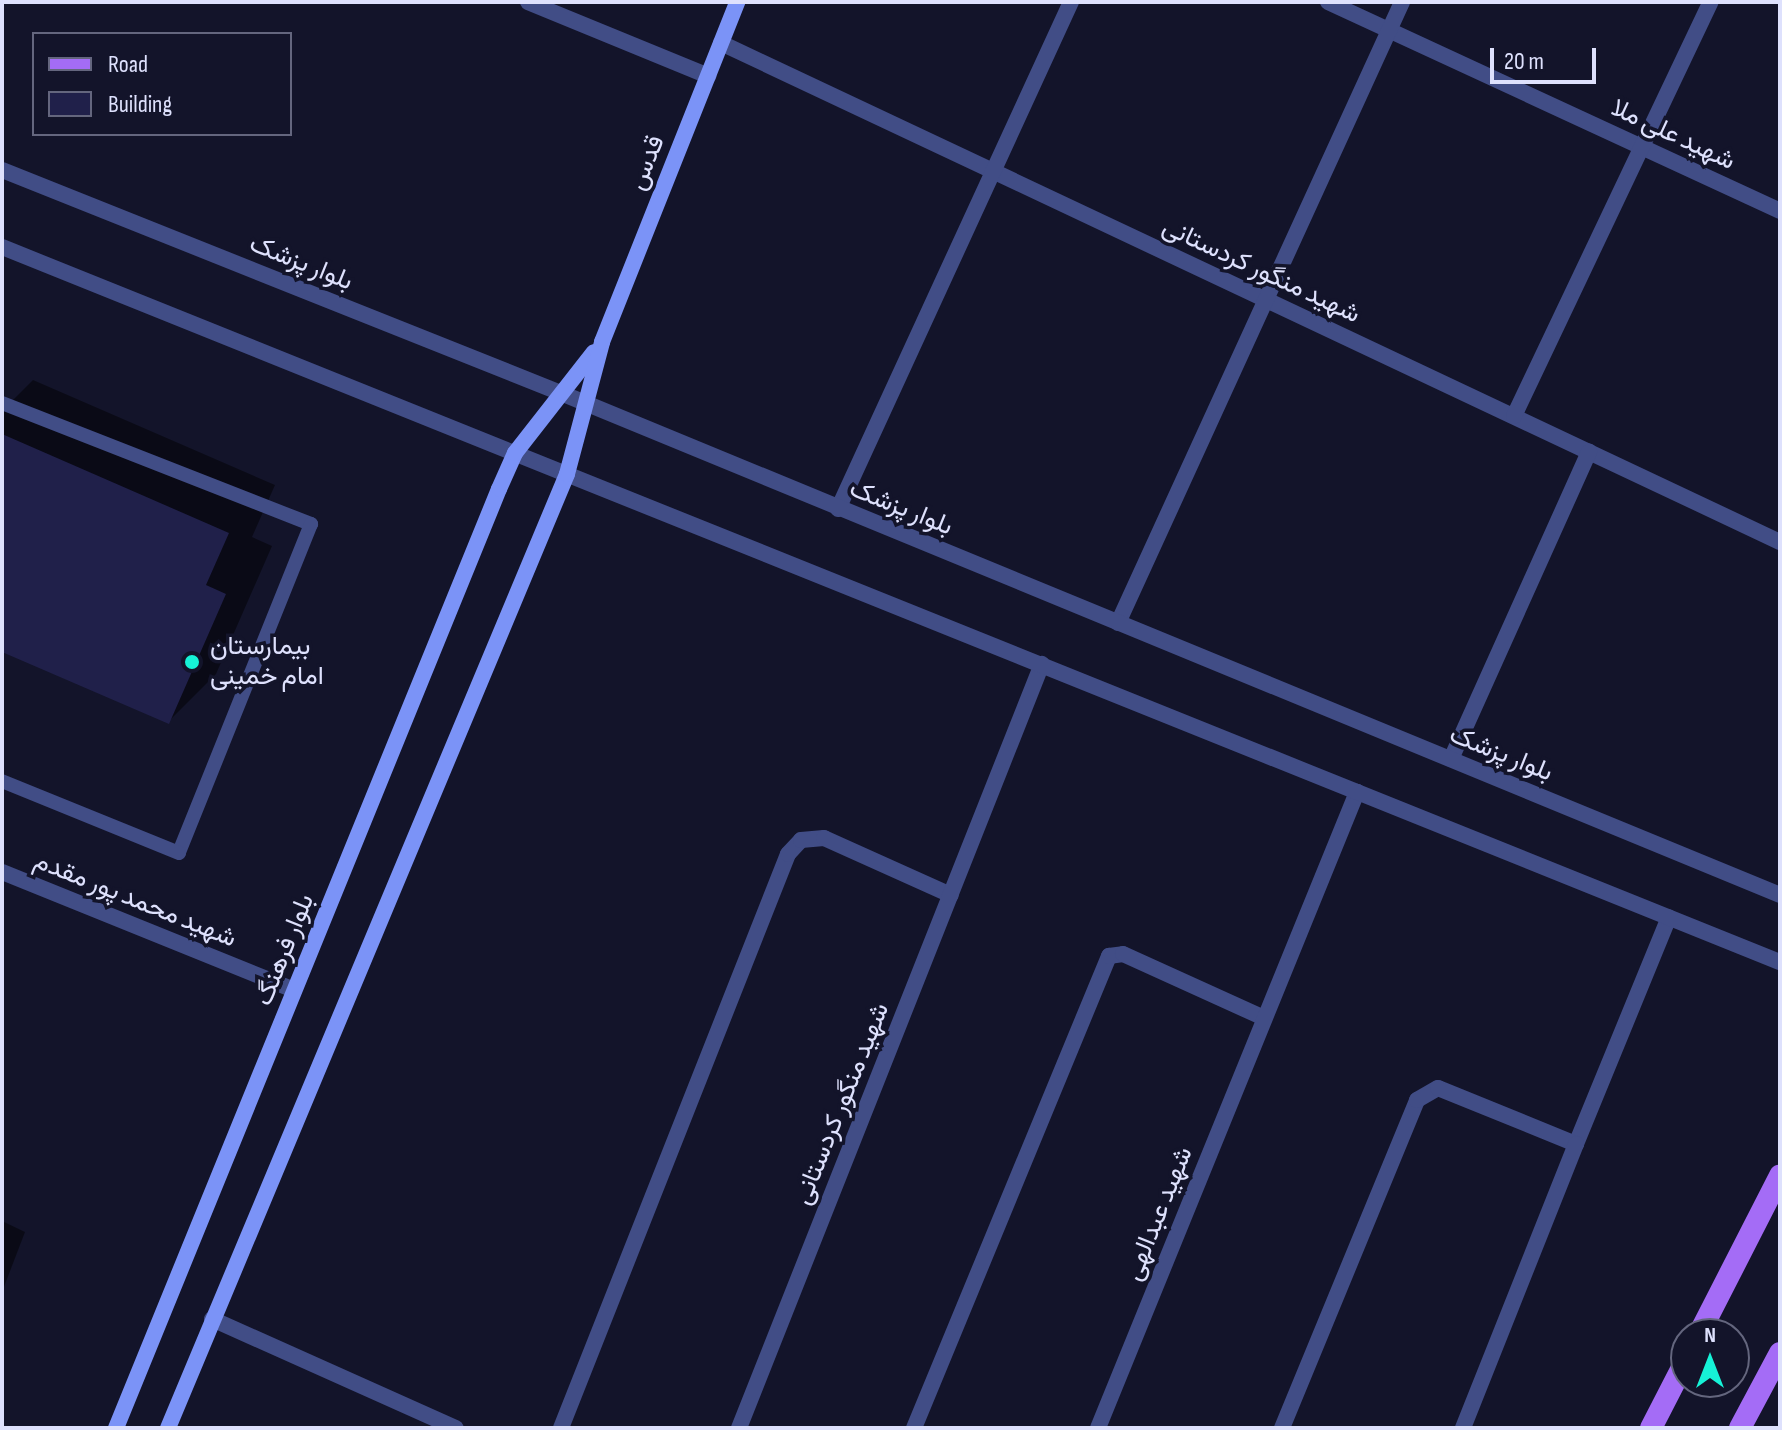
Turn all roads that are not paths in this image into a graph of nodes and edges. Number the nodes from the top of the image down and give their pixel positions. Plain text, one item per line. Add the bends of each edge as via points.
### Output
1 (528, 2) edge
2 (737, 2) edge
3 (1071, 2) edge
4 (1328, 2) edge
5 (1402, 2) edge
6 (1711, 2) edge
7 (1389, 30) junction
8 (721, 43) junction
9 (708, 76) junction
10 (1642, 147) junction
11 (2, 170) edge
12 (992, 171) junction
13 (1780, 211) edge
14 (2, 247) edge
15 (1266, 300) junction
16 (602, 342) junction
17 (561, 393) junction
18 (583, 402) junction
19 (2, 403) edge
20 (1514, 416) junction
21 (1589, 452) junction
22 (515, 453) junction
23 (567, 474) junction
24 (838, 509) junction
25 (1780, 542) edge
26 (1118, 623) junction
27 (1042, 664) junction
28 (1451, 759) junction
29 (2, 781) edge
30 (1357, 792) junction
31 (3, 875) edge
32 (951, 895) junction
33 (1780, 895) edge
34 (1669, 917) junction
35 (1780, 962) edge
36 (294, 990) junction
37 (1264, 1018) junction
38 (1576, 1144) junction
39 (1780, 1176) edge
40 (1707, 1318) edge
41 (212, 1319) junction
42 (1780, 1353) edge
43 (1670, 1391) edge
44 (116, 1428) edge
45 (168, 1428) edge
46 (456, 1428) edge
47 (561, 1428) edge
48 (739, 1428) edge
49 (914, 1428) edge
50 (1098, 1428) edge
51 (1282, 1428) edge
52 (1463, 1428) edge
53 (1651, 1428) edge
54 (1740, 1428) edge

1 - 9 street
2 - 8 main road, قدس
3 - 12 street
4 - 7 street, شهید علی ملا
5 - 7 street
6 - 10 street
7 - 10 street, شهید علی ملا
7 - 15 street
8 - 9 main road, قدس
8 - 12 street, شهید منگور کردستانی
9 - 16 main road, قدس
10 - 13 street, شهید علی ملا
10 - 20 street
11 - 17 street, بلوار پزشک
12 - 15 street, شهید منگور کردستانی
12 - 24 street
14 - 22 street
15 - 20 street, شهید منگور کردستانی
15 - 26 street
16 - 17 main road, بلوار فرهنگ
16 - 18 main road
17 - 18 street, بلوار پزشک
17 - 22 main road, بلوار فرهنگ
18 - 23 main road
18 - 24 street, بلوار پزشک
19 - 29 lane via 311,524 179,853
20 - 21 street, شهید منگور کردستانی
21 - 25 street, شهید منگور کردستانی
21 - 28 street
22 - 23 street
22 - 36 main road, بلوار فرهنگ
23 - 27 street
23 - 41 main road
24 - 26 street, بلوار پزشک
26 - 28 street, بلوار پزشک
27 - 30 street
27 - 32 street, شهید منگور کردستانی
28 - 33 street, بلوار پزشک
30 - 34 street
30 - 37 street, شهید عبدالهی
31 - 36 street, شهید محمد پور مقدم
32 - 47 street via 824,838 801,840 788,854
32 - 48 street, شهید منگور کردستانی
34 - 35 street
34 - 38 street
36 - 44 main road, بلوار فرهنگ
37 - 49 street via 1123,954 1109,956
37 - 50 street, شهید عبدالهی
38 - 51 street via 1438,1088 1417,1100
38 - 52 street
39 - 40 main road
41 - 45 main road
41 - 46 street
42 - 54 main road
43 - 53 main road

